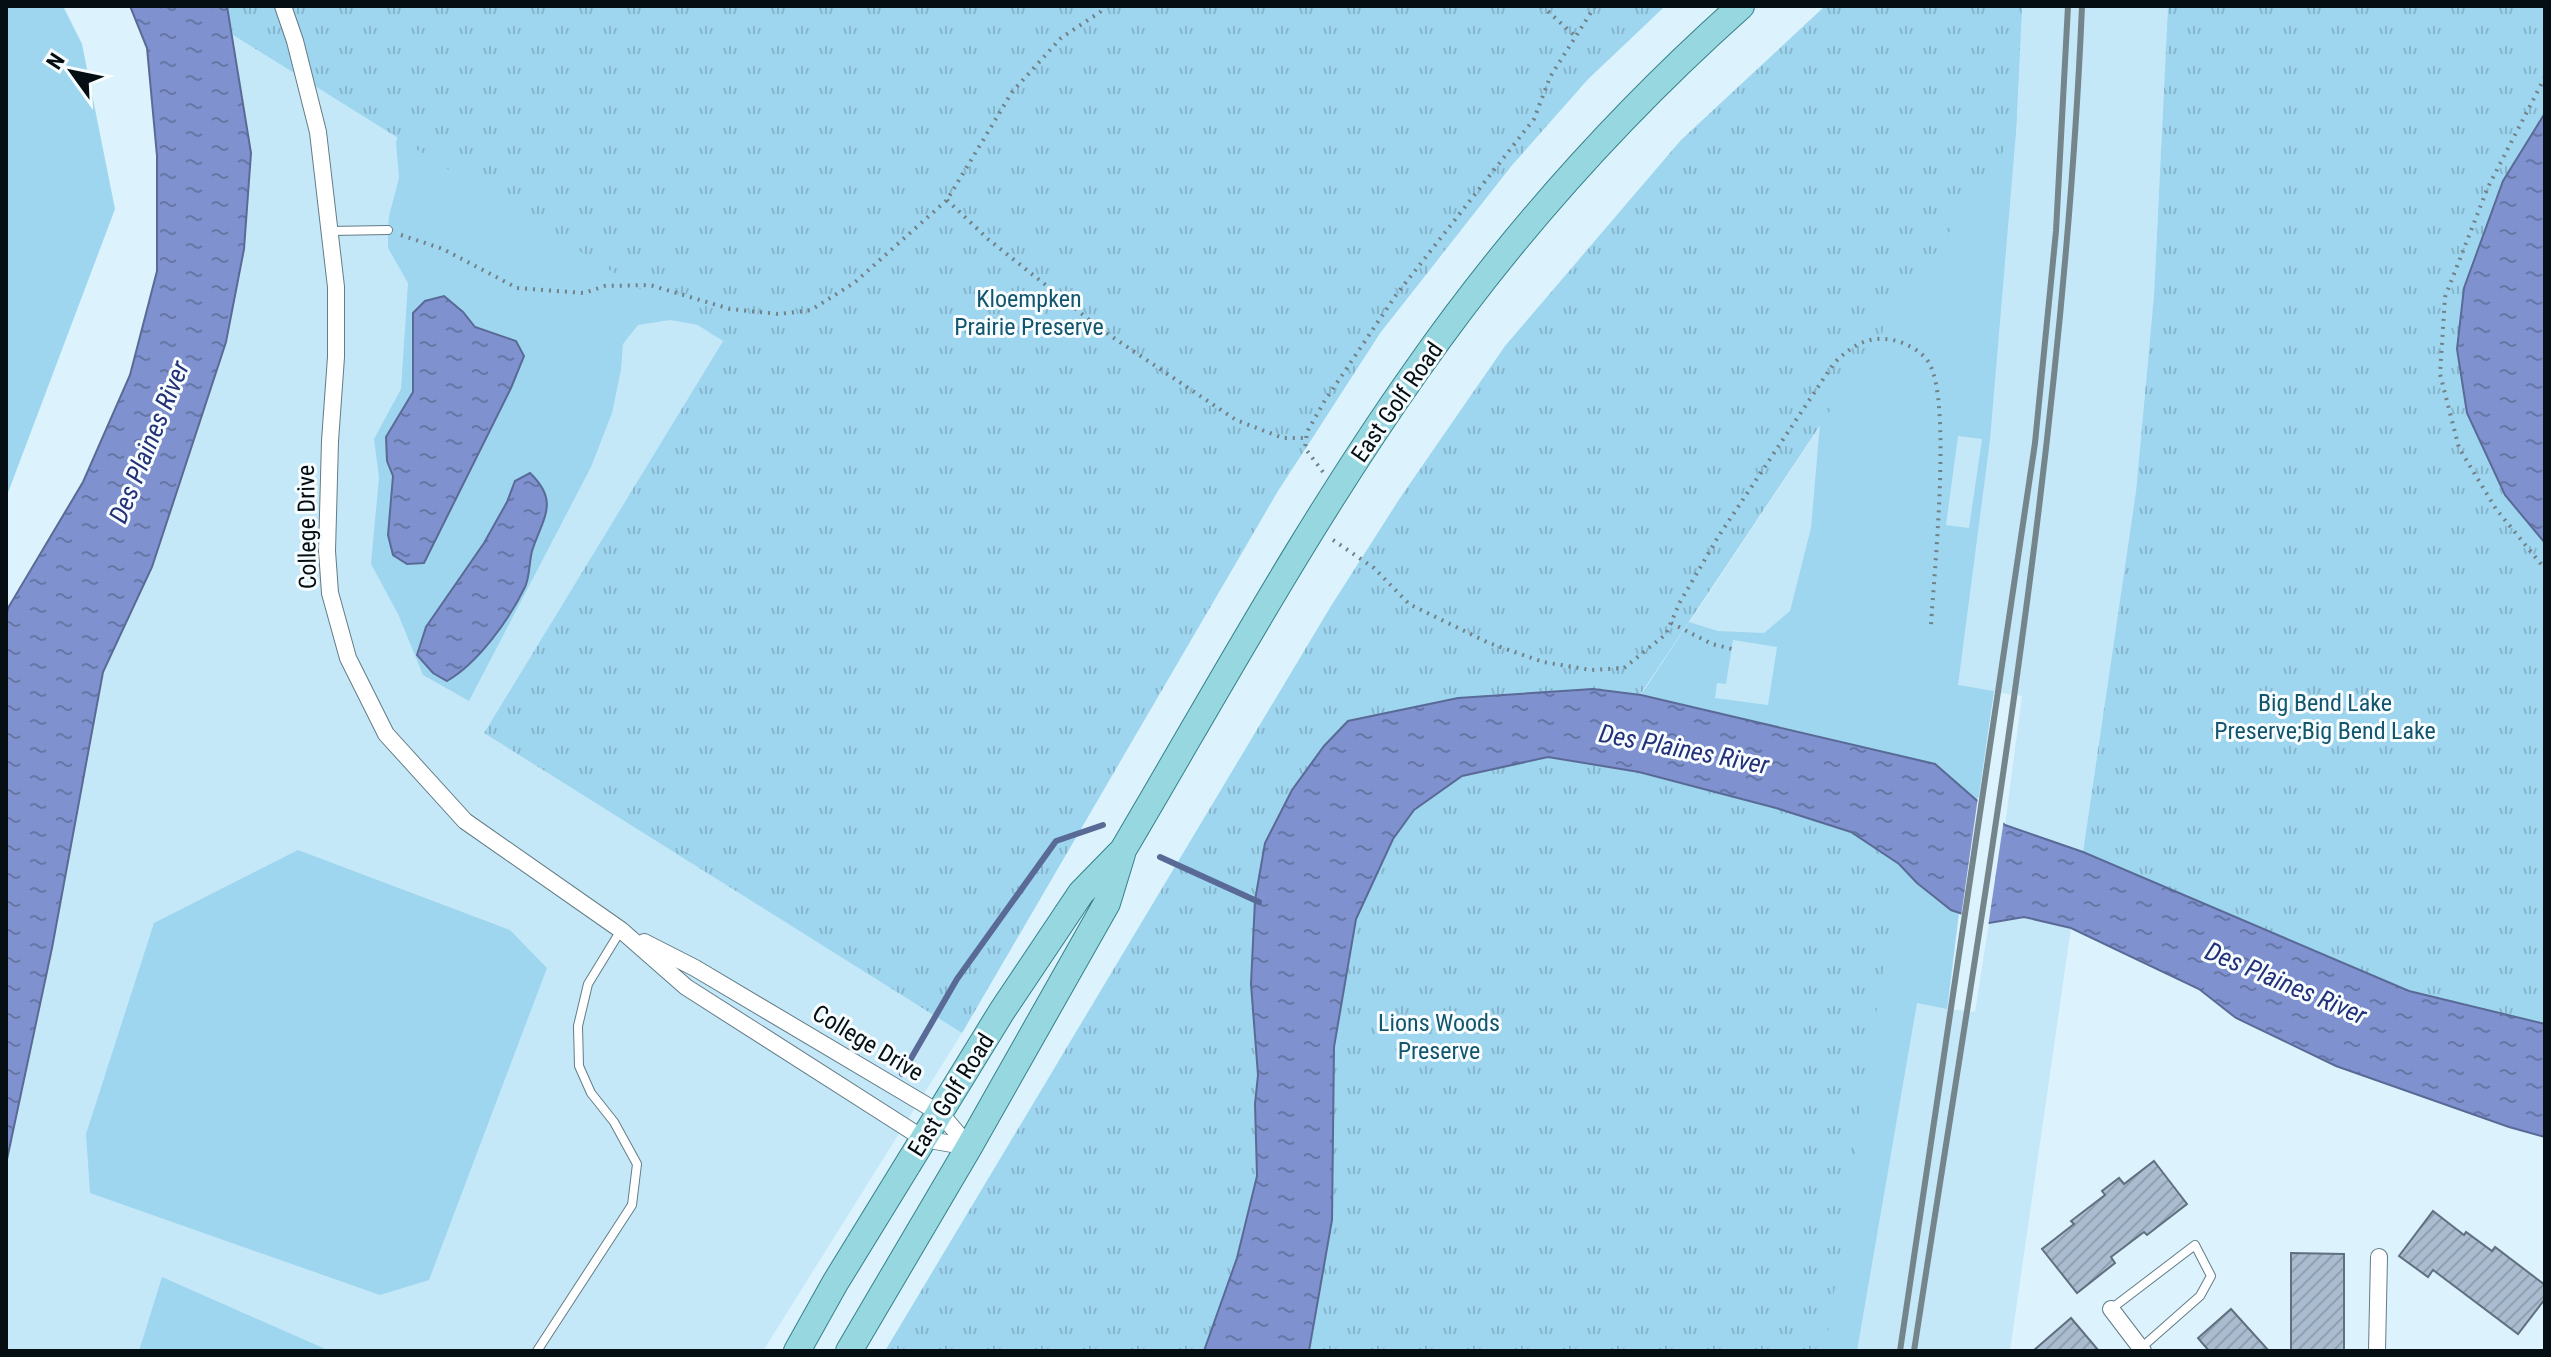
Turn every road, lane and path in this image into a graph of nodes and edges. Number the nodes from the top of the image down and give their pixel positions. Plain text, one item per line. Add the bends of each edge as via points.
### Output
1 (283, 6) edge
2 (1104, 6) edge
3 (1542, 6) edge
4 (1595, 6) edge
5 (1741, 6) edge
6 (1574, 35) junction
7 (2545, 77) edge
8 (947, 200) junction
9 (388, 230) joint
10 (330, 231) junction
11 (1306, 438) junction
12 (1337, 491) junction
13 (1314, 528) junction
14 (2545, 569) edge
15 (1671, 623) junction
16 (1931, 625) dead end
17 (1732, 649) dead end
18 (1123, 850) junction
19 (621, 930) junction
20 (941, 1114) junction
21 (924, 1139) junction
22 (969, 1147) junction
23 (2379, 1257) dead end
24 (2111, 1309) joint
25 (2142, 1350) edge
26 (537, 1351) edge
27 (797, 1351) edge
28 (849, 1351) edge
29 (2377, 1351) edge

1 - 10 street, College Drive via 318,132
2 - 8 path via 1061,38 1012,92
3 - 6 path
4 - 6 path
5 - 12 main road, East Golf Road via 1603,140 1508,250 1416,370
6 - 11 path via 1534,119 1396,295
7 - 14 path via 2488,187 2445,297 2440,374 2459,448 2496,509
8 - 9 path via 854,283 811,310 779,314 730,309 650,285 605,286 584,293 517,288 443,249
8 - 11 path via 1102,330 1236,420 1283,438
9 - 10 lane
10 - 19 street, College Drive via 336,357 327,551 330,593 348,658 386,734 465,821
11 - 12 path via 1305,448
12 - 13 main road, East Golf Road
13 - 15 path via 1374,568 1409,604 1489,643 1543,662 1591,670 1624,668 1666,634
13 - 18 main road, East Golf Road
15 - 16 path via 1718,537 1834,363 1854,345 1878,337 1903,342 1920,354 1938,388
15 - 17 path
18 - 20 main road, East Golf Road via 1081,893
18 - 22 main road, East Golf Road via 1107,903
19 - 20 street, College Drive
19 - 21 street, College Drive via 686,987
19 - 26 lane via 588,984 578,1026 579,1066 637,1164 632,1205
20 - 21 main road, East Golf Road
20 - 22 street, College Drive
21 - 22 street, College Drive
21 - 27 main road, East Golf Road
22 - 28 main road, East Golf Road
23 - 29 street
24 - 25 street
24 - 25 lane via 2195,1245 2211,1276 2200,1296

